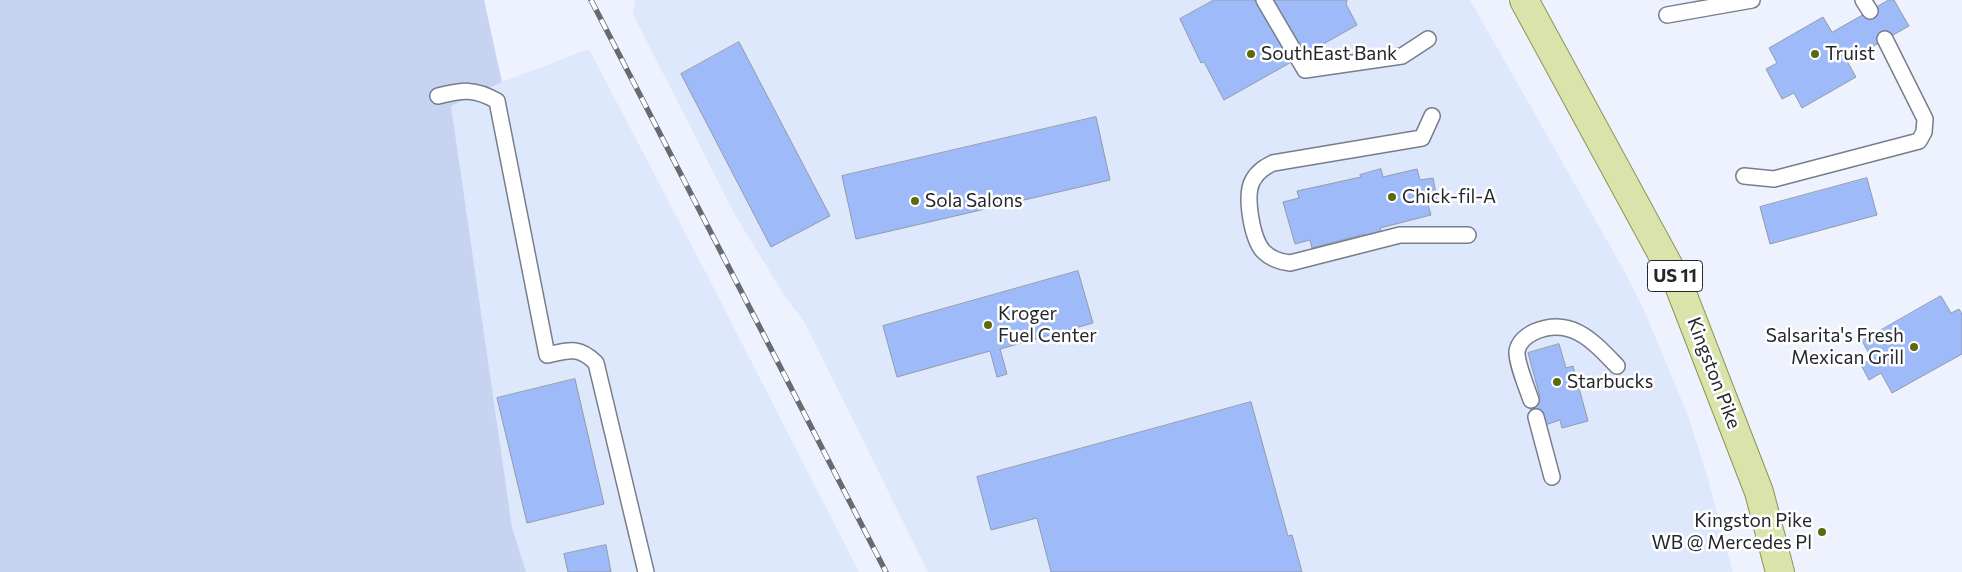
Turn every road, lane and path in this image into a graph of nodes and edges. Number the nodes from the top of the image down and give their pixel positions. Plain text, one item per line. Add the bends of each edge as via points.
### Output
1 (1264, 0) edge
2 (1524, 0) edge
3 (1752, 0) edge
4 (1667, 15) dead end
5 (1428, 39) dead end
6 (1885, 39) dead end
7 (438, 96) dead end
8 (1432, 116) dead end
9 (1744, 176) dead end
10 (1468, 235) dead end
11 (1617, 366) dead end
12 (1531, 400) dead end
13 (1536, 417) dead end
14 (1552, 477) dead end
15 (646, 572) edge
16 (1780, 572) edge

1 - 5 lane via 1305,70 1402,56
2 - 16 main road, Kingston Pike / US 11 via 1678,282 1759,492
3 - 4 lane
6 - 9 lane via 1925,119 1919,141 1774,179
7 - 15 lane via 462,90 481,92 497,101 547,355 573,349 596,362
8 - 10 lane via 1422,138 1273,163 1260,170 1252,181 1249,194 1255,236 1263,250 1277,261 1290,263 1400,235
11 - 12 lane via 1573,329 1562,326 1543,328 1520,342 1517,352
13 - 14 lane

